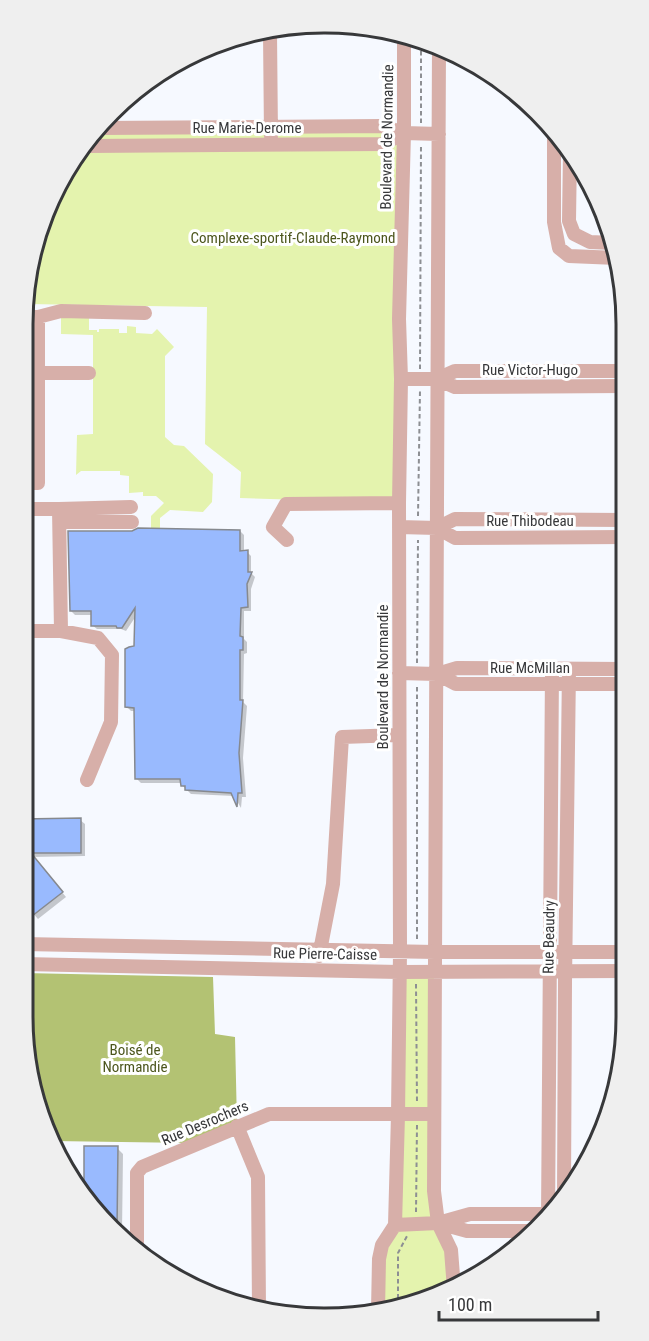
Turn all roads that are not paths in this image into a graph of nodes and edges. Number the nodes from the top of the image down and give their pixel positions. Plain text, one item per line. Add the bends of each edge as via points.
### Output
1 (270, 39) edge
2 (404, 44) edge
3 (439, 56) edge
4 (270, 127) junction
5 (109, 128) edge
6 (405, 133) junction
7 (440, 134) junction
8 (271, 144) junction
9 (554, 144) edge
10 (94, 146) edge
11 (570, 168) edge
12 (574, 234) junction
13 (604, 243) edge
14 (561, 249) junction
15 (608, 258) edge
16 (145, 312) dead end
17 (33, 316) edge
18 (33, 333) edge
19 (616, 371) edge
20 (38, 373) junction
21 (89, 373) dead end
22 (437, 379) junction
23 (401, 380) junction
24 (616, 386) edge
25 (33, 483) edge
26 (399, 503) junction
27 (33, 511) edge
28 (131, 514) dead end
29 (59, 515) junction
30 (616, 520) edge
31 (399, 527) junction
32 (437, 528) junction
33 (616, 537) edge
34 (287, 540) dead end
35 (33, 631) edge
36 (61, 631) junction
37 (552, 669) junction
38 (570, 669) junction
39 (616, 669) edge
40 (399, 673) junction
41 (438, 674) junction
42 (616, 684) edge
43 (552, 685) junction
44 (569, 685) junction
45 (399, 735) junction
46 (87, 780) dead end
47 (551, 806) junction
48 (568, 806) junction
49 (33, 944) edge
50 (137, 946) junction
51 (211, 947) junction
52 (276, 949) junction
53 (319, 950) junction
54 (400, 951) junction
55 (435, 952) junction
56 (549, 952) junction
57 (565, 952) junction
58 (616, 952) edge
59 (33, 964) edge
60 (135, 967) junction
61 (209, 968) junction
62 (275, 970) junction
63 (616, 970) edge
64 (319, 971) junction
65 (434, 971) junction
66 (549, 971) junction
67 (565, 971) junction
68 (399, 972) junction
69 (548, 1068) junction
70 (564, 1068) junction
71 (434, 1114) junction
72 (398, 1115) junction
73 (237, 1126) junction
74 (548, 1131) junction
75 (564, 1131) junction
76 (564, 1182) edge
77 (550, 1202) edge
78 (539, 1215) edge
79 (438, 1222) junction
80 (395, 1225) junction
81 (522, 1231) edge
82 (137, 1240) edge
83 (453, 1278) edge
84 (259, 1300) edge
85 (378, 1303) edge

1 - 4 street
2 - 6 street, Boulevard de Normandie
3 - 7 street
4 - 5 street, Rue Marie-Derome
4 - 6 street, Rue Marie-Derome via 382,126
4 - 8 street
6 - 7 street, Rue Marie-Derome
6 - 8 street, Rue Marie-Derome via 383,144
6 - 23 street, Boulevard de Normandie
7 - 22 street
8 - 10 street, Rue Marie-Derome
9 - 14 street via 554,222
11 - 12 street via 570,221
12 - 13 street via 590,242
12 - 14 street
14 - 15 street via 569,256
16 - 17 street via 61,310
18 - 20 street
19 - 22 street, Rue Victor-Hugo via 455,371
20 - 21 street
20 - 25 street via 38,483
22 - 23 street, Rue Victor-Hugo
22 - 24 street, Rue Victor-Hugo via 455,387
22 - 32 street
23 - 26 street, Boulevard de Normandie
26 - 31 street, Boulevard de Normandie
26 - 34 street via 286,504 273,527
27 - 29 street
28 - 29 street
29 - 36 street
30 - 32 street, Rue Thibodeau via 455,519
31 - 32 street, Rue Thibodeau
31 - 40 street, Boulevard de Normandie
32 - 33 street, Rue Thibodeau via 455,538
32 - 41 street
35 - 36 street
36 - 46 street via 98,638 112,655 111,722
37 - 38 street, Rue McMillan
37 - 41 street, Rue McMillan via 457,668
37 - 43 street, Rue Beaudry
38 - 39 street, Rue McMillan
38 - 44 street, Rue Beaudry
40 - 41 street, Rue McMillan
40 - 45 street, Boulevard de Normandie
41 - 43 street, Rue McMillan via 456,684
41 - 55 street
42 - 44 street, Rue McMillan
43 - 44 street, Rue McMillan
43 - 47 street, Rue Beaudry
44 - 48 street, Rue Beaudry
45 - 53 street via 342,737 333,884
45 - 54 street, Boulevard de Normandie
47 - 48 street
47 - 56 street, Rue Beaudry
48 - 57 street, Rue Beaudry
49 - 50 street, Rue Pierre-Caisse
50 - 51 street, Rue Pierre-Caisse
50 - 60 street
51 - 52 street, Rue Pierre-Caisse
51 - 61 street
52 - 53 street, Rue Pierre-Caisse
52 - 62 street
53 - 54 street, Rue Pierre-Caisse
53 - 64 street
54 - 55 street, Rue Pierre-Caisse
54 - 68 street, Boulevard de Normandie
55 - 56 street, Rue Pierre-Caisse
55 - 65 street
56 - 57 street, Rue Pierre-Caisse
56 - 66 street, Rue Beaudry
57 - 58 street, Rue Pierre-Caisse
57 - 67 street, Rue Beaudry
59 - 60 street, Rue Pierre-Caisse
60 - 61 street, Rue Pierre-Caisse
61 - 62 street, Rue Pierre-Caisse
62 - 64 street, Rue Pierre-Caisse
63 - 67 street, Rue Pierre-Caisse
64 - 68 street, Rue Pierre-Caisse
65 - 66 street, Rue Pierre-Caisse
65 - 68 street, Rue Pierre-Caisse
65 - 71 street
66 - 67 street, Rue Pierre-Caisse
66 - 69 street, Rue Beaudry
67 - 70 street, Rue Beaudry
68 - 72 street, Boulevard de Normandie
69 - 70 street
69 - 74 street, Rue Beaudry
70 - 75 street, Rue Beaudry
71 - 72 street, Rue Desrochers
71 - 79 street
72 - 73 street, Rue Desrochers via 269,1114
72 - 80 street, Boulevard de Normandie
73 - 82 street, Rue Desrochers via 142,1167 137,1173
73 - 84 street via 258,1177
74 - 75 street
74 - 77 street, Rue Beaudry
75 - 76 street, Rue Beaudry
78 - 79 street via 470,1214
79 - 80 street
79 - 81 street via 467,1231
79 - 83 street via 451,1250
80 - 85 street, Boulevard de Normandie via 382,1245

